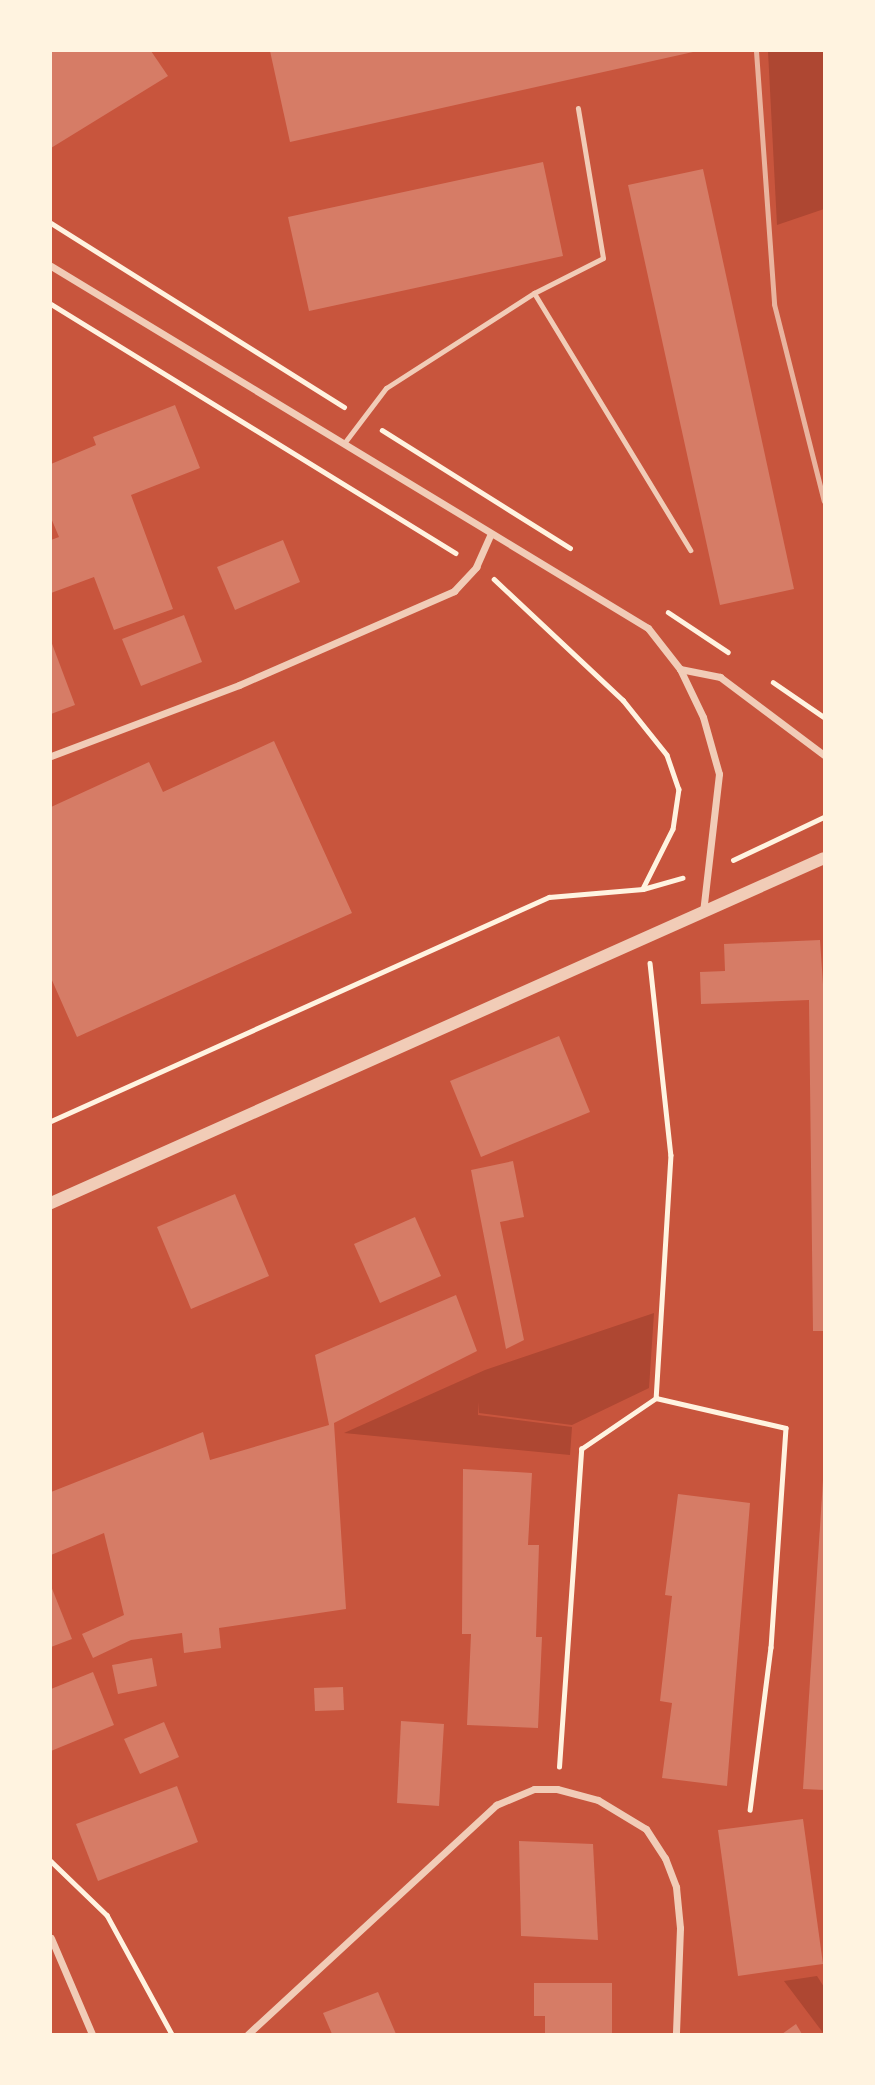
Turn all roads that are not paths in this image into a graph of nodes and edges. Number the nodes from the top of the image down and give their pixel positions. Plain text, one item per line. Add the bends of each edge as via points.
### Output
1 (578, 108) dead end
2 (51, 266) edge
3 (534, 293) junction
4 (345, 442) junction
5 (490, 536) junction
6 (690, 550) dead end
7 (680, 669) junction
8 (824, 755) edge
9 (51, 756) edge
10 (824, 858) edge
11 (703, 913) junction
12 (51, 1203) edge
13 (51, 1938) edge
14 (253, 2033) edge
15 (92, 2034) edge
16 (676, 2034) edge

1 - 3 lane via 603,258
2 - 4 street
3 - 4 lane via 386,388
3 - 6 lane
4 - 5 street
5 - 7 street via 648,628
5 - 9 street via 476,567 454,591
7 - 8 street via 720,677
7 - 11 street via 703,717 719,775
10 - 11 street
11 - 12 street
13 - 15 street
14 - 16 street via 496,1805 534,1789 558,1789 598,1800 646,1829 665,1858 676,1887 680,1928

